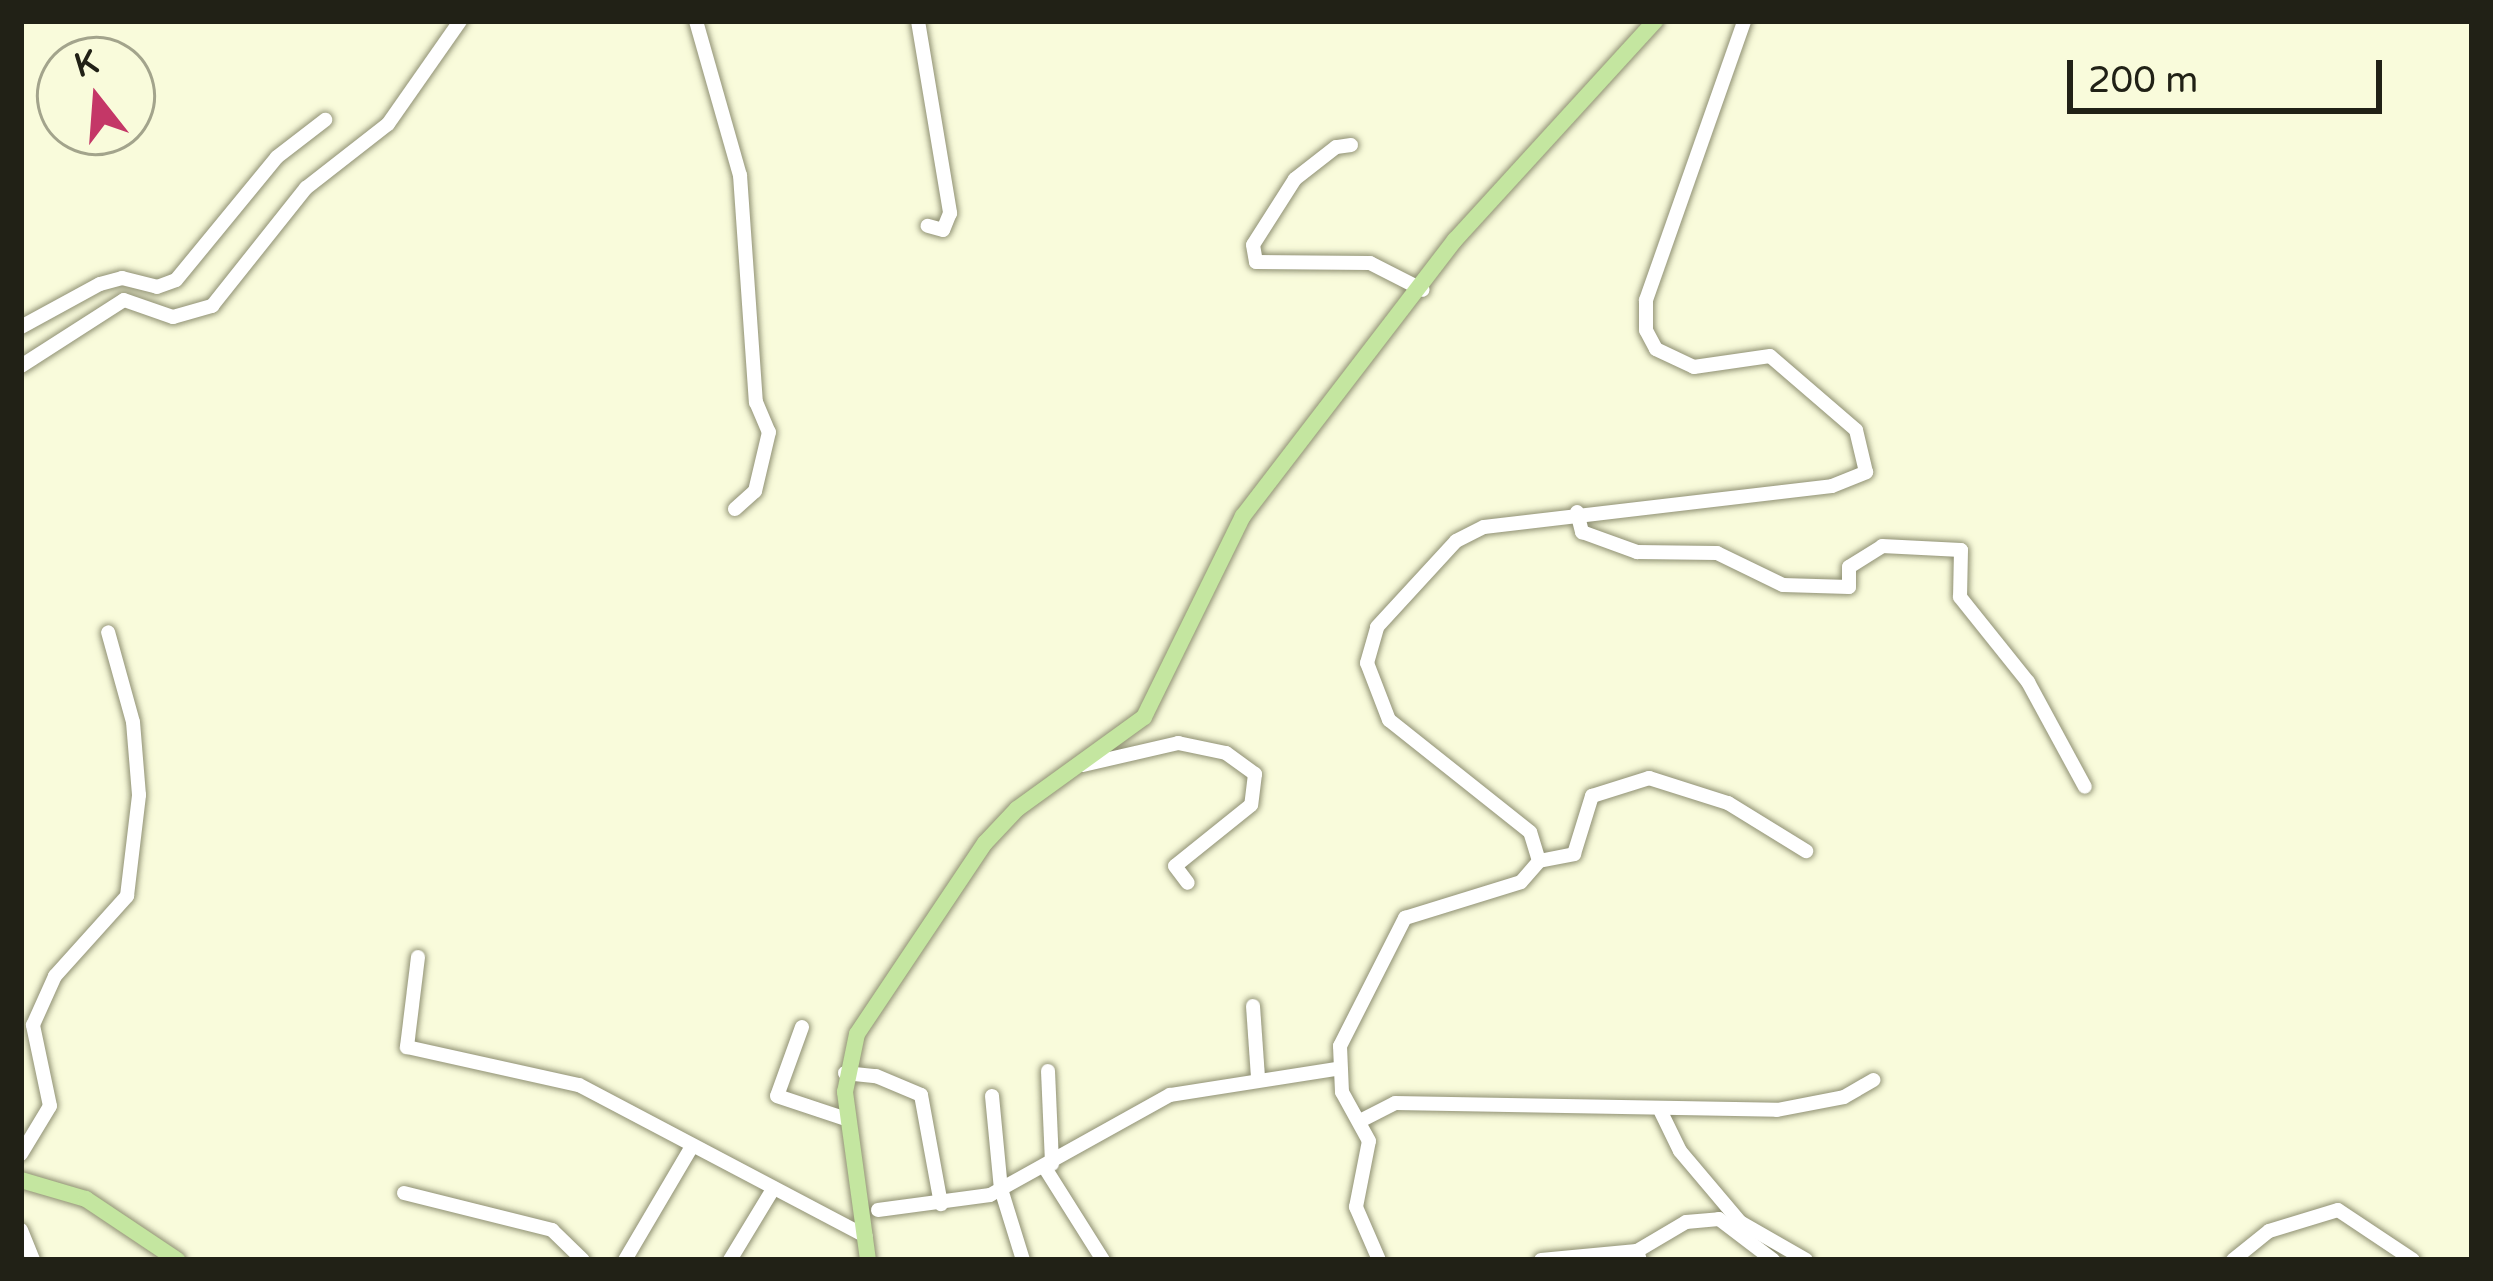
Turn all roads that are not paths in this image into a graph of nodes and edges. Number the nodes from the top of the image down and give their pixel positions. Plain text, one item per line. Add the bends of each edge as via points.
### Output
1 (460, 21) edge
2 (695, 21) edge
3 (918, 21) edge
4 (1655, 21) edge
5 (1744, 21) edge
6 (325, 119) dead end
7 (1352, 145) dead end
8 (928, 226) dead end
9 (1424, 290) junction
10 (21, 326) edge
11 (21, 366) edge
12 (735, 509) dead end
13 (1577, 512) junction
14 (108, 632) dead end
15 (1072, 767) junction
16 (2085, 788) dead end
17 (1806, 851) dead end
18 (1539, 861) junction
19 (1188, 883) dead end
20 (418, 957) dead end
21 (1253, 1006) dead end
22 (802, 1027) dead end
23 (1336, 1069) junction
24 (1048, 1072) dead end
25 (845, 1073) junction
26 (1258, 1077) junction
27 (1873, 1080) dead end
28 (992, 1096) dead end
29 (1661, 1112) junction
30 (849, 1120) junction
31 (1360, 1121) junction
32 (691, 1148) junction
33 (21, 1154) edge
34 (1048, 1166) junction
35 (22, 1181) edge
36 (773, 1189) junction
37 (1001, 1189) junction
38 (404, 1193) dead end
39 (941, 1204) junction
40 (878, 1210) dead end
41 (21, 1230) edge
42 (866, 1236) junction
43 (1639, 1256) edge
44 (1537, 1259) edge
45 (33, 1260) edge
46 (177, 1260) edge
47 (583, 1260) edge
48 (625, 1260) edge
49 (730, 1260) edge
50 (868, 1260) edge
51 (1023, 1260) edge
52 (1103, 1260) edge
53 (1378, 1260) edge
54 (1773, 1260) edge
55 (1806, 1260) edge
56 (2233, 1260) edge
57 (2413, 1260) edge

1 - 11 street via 388,124 306,188 212,306 172,317 124,300
2 - 12 street via 740,175 756,402 769,432 755,491
3 - 8 street via 950,213 943,230
4 - 9 main road via 1455,240
5 - 13 street via 1646,300 1646,330 1656,349 1694,367 1770,356 1856,430 1866,472 1832,486
6 - 10 street via 277,158 176,280 100,284
7 - 9 street via 1336,147 1295,179 1253,244 1256,262 1370,263
9 - 15 main road via 1243,516 1144,717
13 - 16 street via 1582,532 1637,552 1717,553 1783,586 1849,587 1849,567 1882,546 1961,550 1960,597 2028,682
13 - 18 street via 1512,520 1456,541 1369,645 1375,695 1389,720 1529,832
14 - 33 street via 133,722 138,776 128,896 55,976 34,1025 50,1106
15 - 19 street via 1178,743 1226,754 1255,774 1251,805 1175,866
15 - 25 main road via 985,843 856,1034
17 - 18 street via 1728,802 1649,778 1592,796 1574,854
18 - 23 street via 1521,882 1405,918 1358,1002
20 - 32 street via 407,1047 579,1085
21 - 26 street
22 - 30 street via 777,1096
23 - 26 street
23 - 31 street
24 - 34 street
25 - 30 main road
25 - 39 street via 876,1076 921,1096
26 - 34 street via 1170,1095
27 - 29 street via 1811,1106
28 - 37 street
29 - 31 street via 1540,1100 1395,1103
29 - 55 street via 1679,1151 1740,1222
30 - 42 main road
31 - 53 street via 1370,1141 1356,1208
32 - 36 street
32 - 48 street
34 - 37 street
34 - 52 street
35 - 46 main road via 101,1207
36 - 42 street
36 - 49 street
37 - 39 street
37 - 51 street
38 - 47 street via 531,1222
39 - 40 street
41 - 45 street
42 - 50 main road
43 - 44 street
43 - 54 street via 1686,1222 1719,1219
56 - 57 street via 2269,1232 2338,1210

